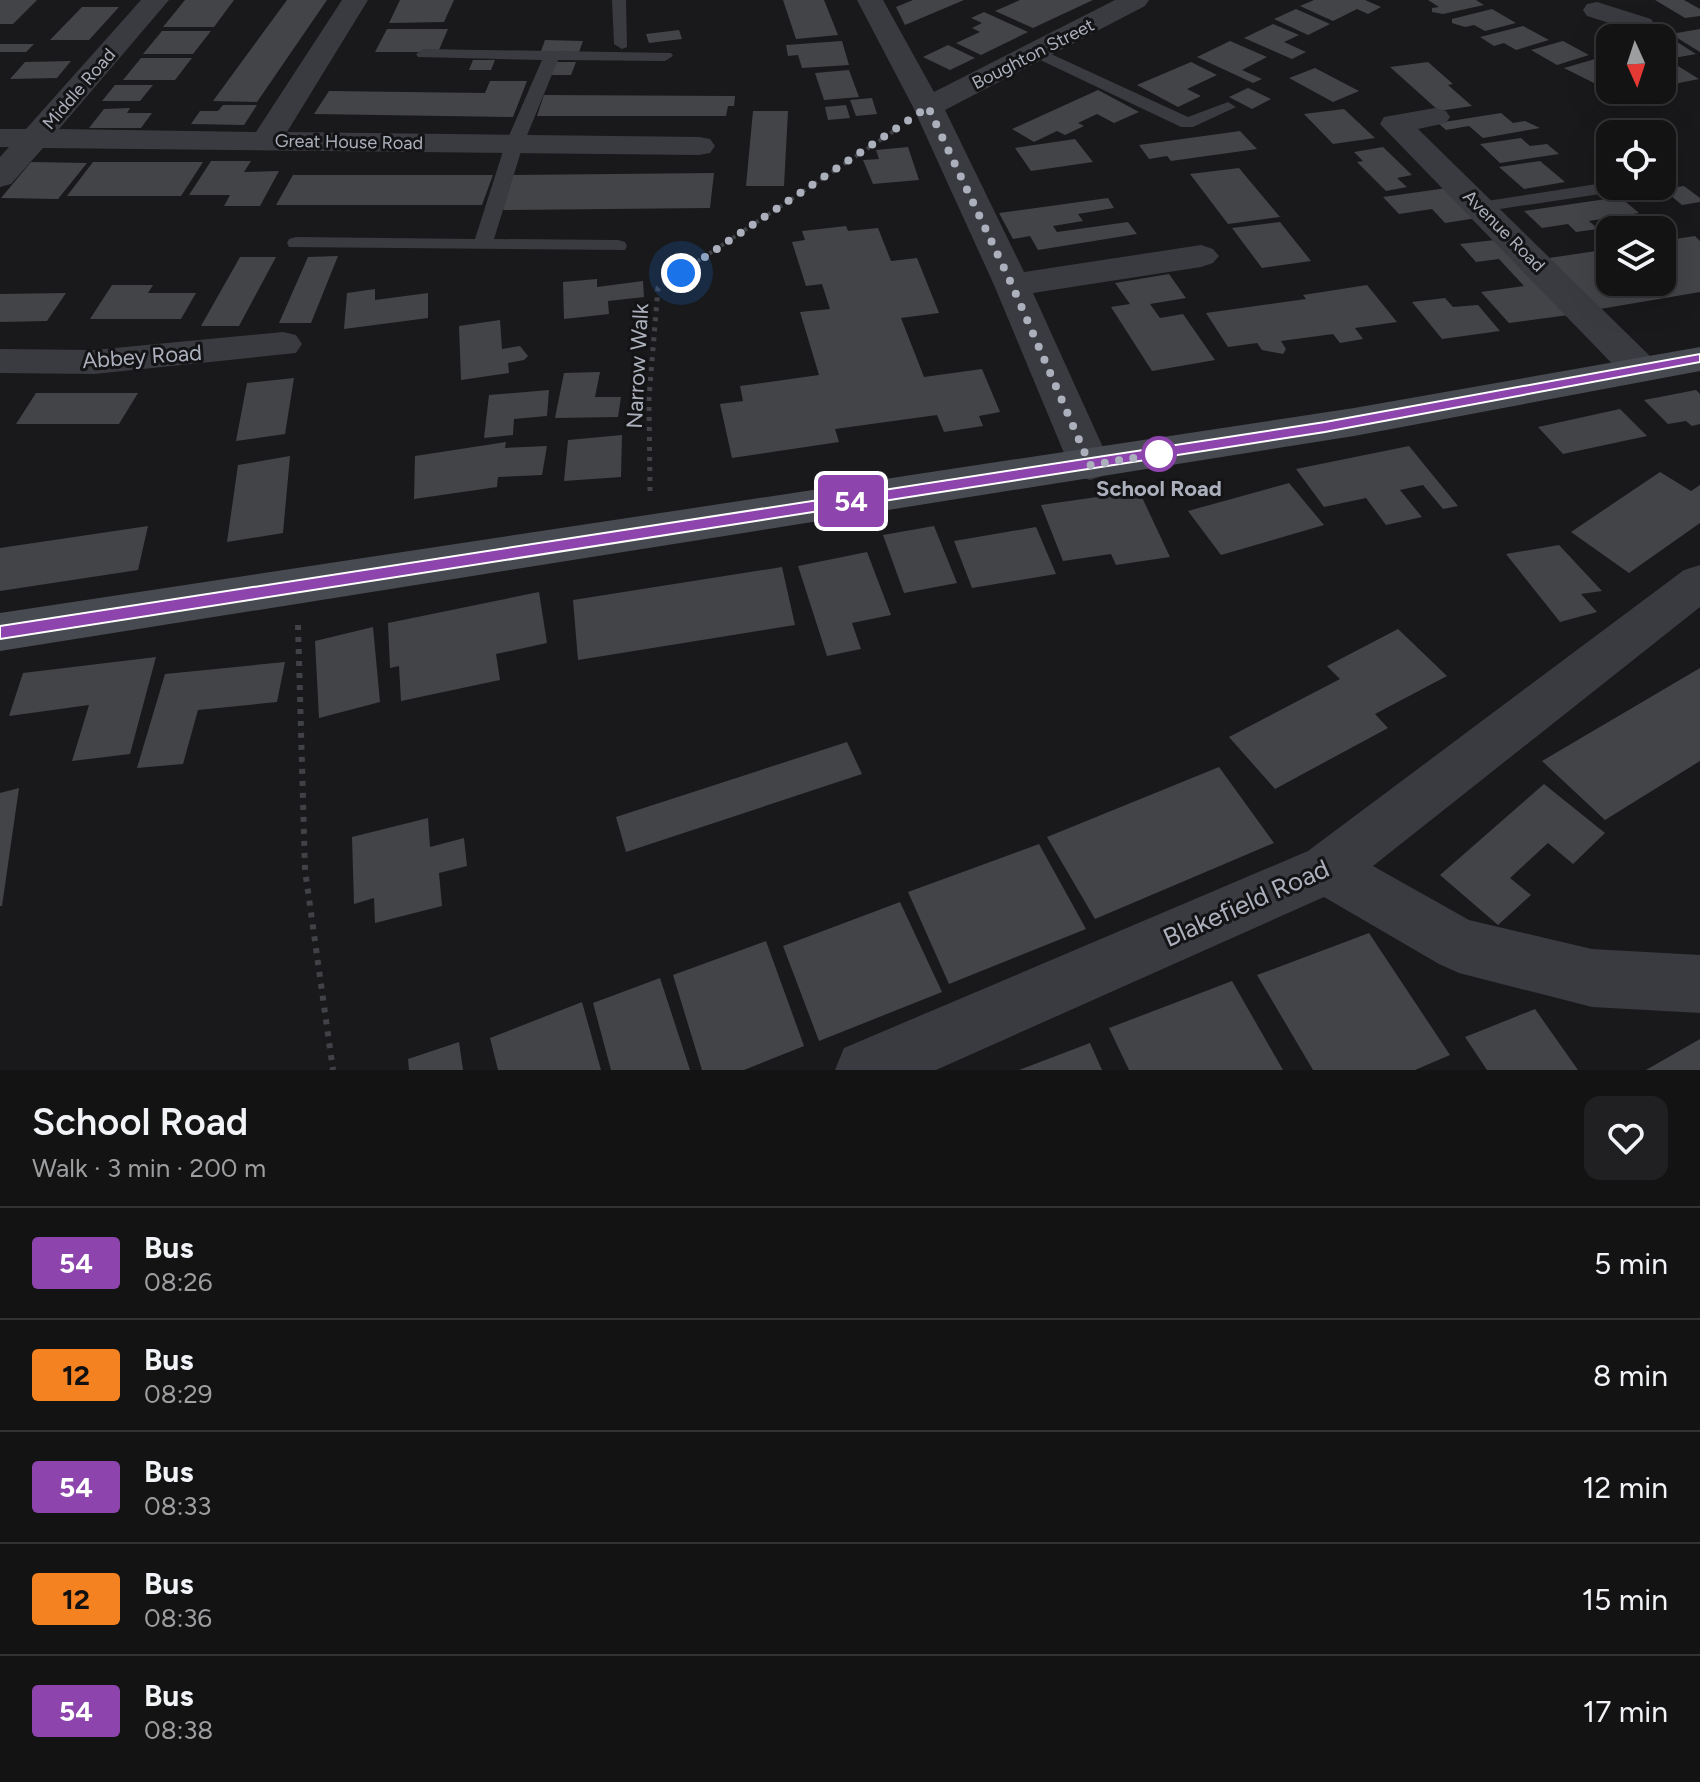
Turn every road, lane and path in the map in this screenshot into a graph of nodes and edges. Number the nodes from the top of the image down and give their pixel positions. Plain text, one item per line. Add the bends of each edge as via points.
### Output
1 (156, 0) edge
2 (355, 0) edge
3 (619, 0) edge
4 (870, 0) edge
5 (1136, 0) edge
6 (1602, 5) edge
7 (1570, 20) dead end
8 (1639, 24) edge
9 (622, 44) dead end
10 (1038, 53) junction
11 (424, 54) dead end
12 (552, 55) junction
13 (665, 56) dead end
14 (928, 107) junction
15 (1228, 107) dead end
16 (1435, 117) dead end
17 (0, 138) edge
18 (37, 138) junction
19 (266, 140) junction
20 (514, 145) junction
21 (699, 146) dead end
22 (0, 177) edge
23 (1596, 190) edge
24 (1480, 207) junction
25 (296, 243) dead end
26 (483, 243) junction
27 (618, 246) dead end
28 (1201, 256) dead end
29 (1012, 285) junction
30 (283, 344) dead end
31 (1700, 359) edge
32 (0, 361) edge
33 (1640, 369) junction
34 (1090, 465) junction
35 (647, 532) junction
36 (1700, 582) edge
37 (297, 584) junction
38 (0, 632) edge
39 (1327, 869) junction
40 (1700, 984) edge
41 (333, 1070) edge
42 (866, 1070) edge

1 - 18 street, Middle Road
2 - 19 street
3 - 9 lane
4 - 14 street
5 - 10 street, Boughton Street
6 - 7 street
6 - 8 street
10 - 14 street, Boughton Street
10 - 15 lane via 1187,123
11 - 12 lane
12 - 13 lane
12 - 20 lane
14 - 29 street
14 - 35 path, Narrow Walk via 658,288 649,398
16 - 24 street, Avenue Road via 1395,124
17 - 18 street, Great House Road
18 - 19 street, Great House Road
18 - 22 street, Middle Road
19 - 20 street, Great House Road
20 - 21 street, Great House Road
20 - 26 lane
23 - 24 lane
24 - 33 street, Avenue Road
25 - 26 lane
26 - 27 lane
28 - 29 street
29 - 34 street
30 - 32 street, Abbey Road via 94,362
31 - 33 main road
33 - 34 main road
34 - 35 main road
35 - 37 main road
36 - 39 street, Blakefield Road
37 - 38 main road
37 - 41 path via 305,870
39 - 40 street via 1459,945 1592,978
39 - 42 street, Blakefield Road

